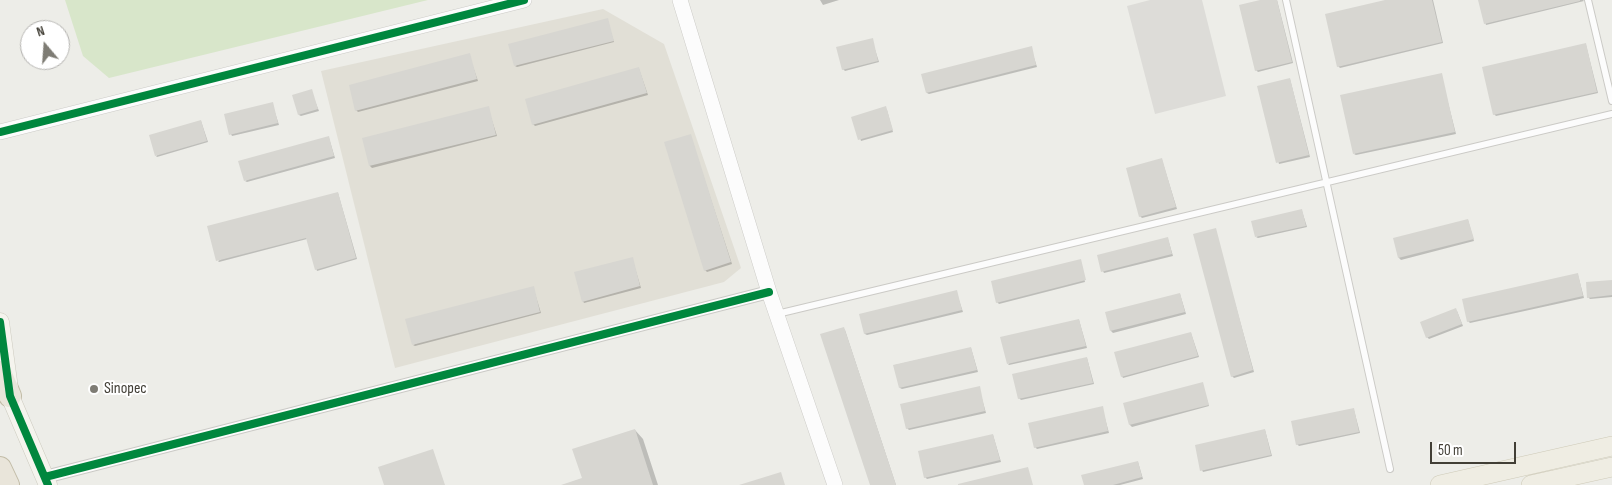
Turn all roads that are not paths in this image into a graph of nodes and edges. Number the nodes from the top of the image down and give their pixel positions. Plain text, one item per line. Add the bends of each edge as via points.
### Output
1 (524, 0) edge
2 (680, 0) edge
3 (1286, 0) edge
4 (1588, 0) edge
5 (1612, 101) edge
6 (1612, 114) edge
7 (0, 132) edge
8 (1327, 182) junction
9 (769, 292) junction
10 (777, 314) junction
11 (0, 322) edge
12 (0, 372) edge
13 (10, 396) junction
14 (1612, 446) edge
15 (1612, 467) edge
16 (0, 468) edge
17 (1390, 469) dead end
18 (1535, 477) edge
19 (47, 481) edge
20 (8, 485) edge
21 (835, 485) edge
22 (1440, 485) edge

1 - 7 street
2 - 9 street
3 - 8 lane
4 - 5 lane
6 - 8 lane
8 - 10 lane
8 - 17 lane
9 - 10 street
9 - 19 street
10 - 21 street
11 - 13 main road
12 - 13 highway
13 - 19 main road
14 - 18 main road
15 - 18 main road
16 - 20 highway
18 - 22 main road

